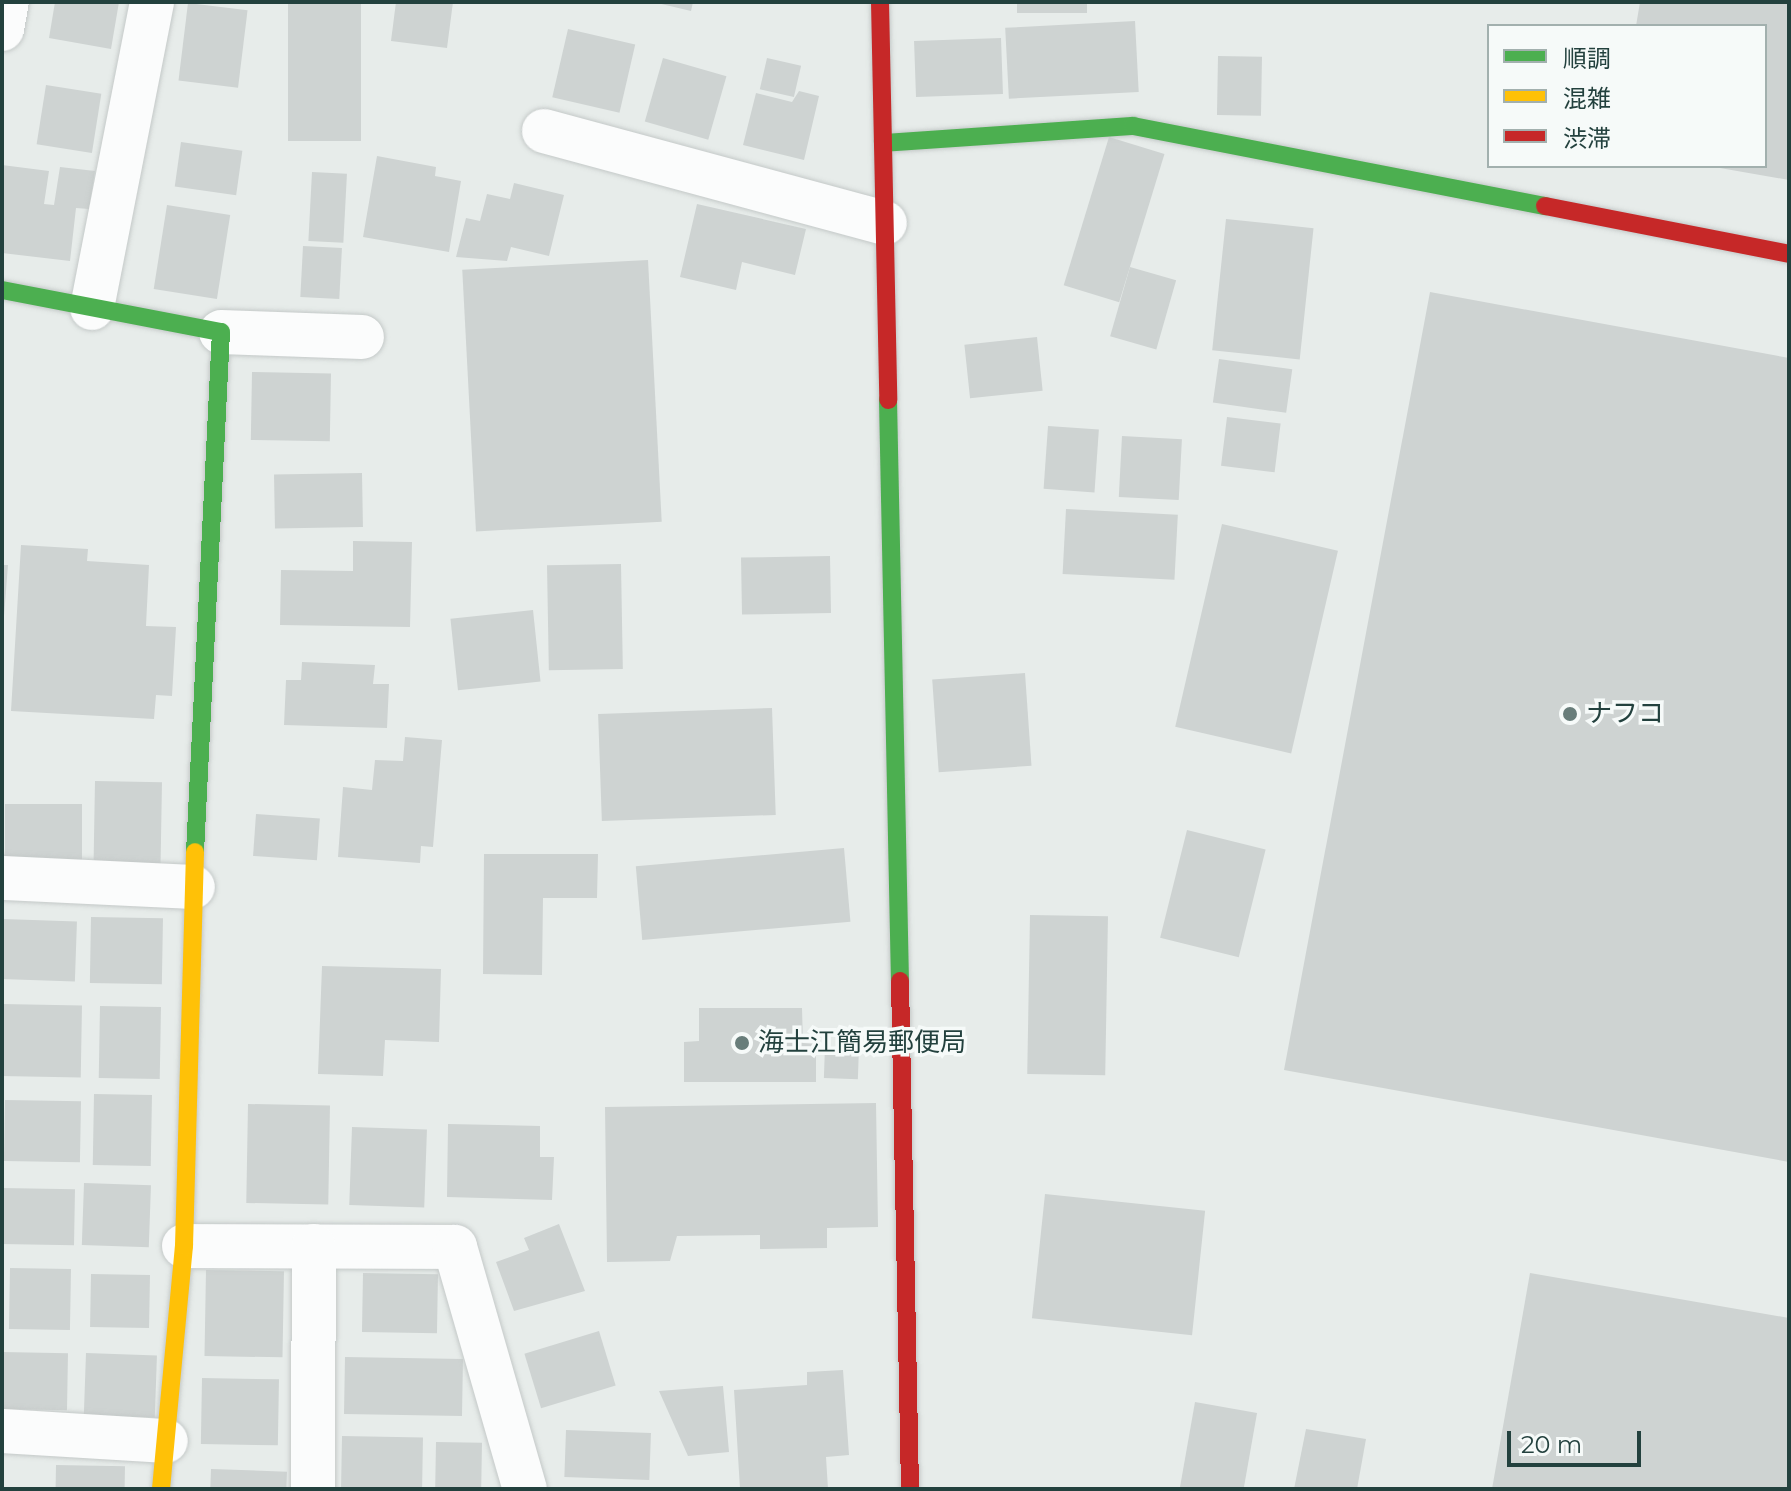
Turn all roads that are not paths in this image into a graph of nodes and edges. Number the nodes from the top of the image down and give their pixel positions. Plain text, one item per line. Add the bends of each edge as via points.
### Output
1 (7, 2) edge
2 (152, 2) edge
3 (880, 2) edge
4 (2, 29) edge
5 (544, 131) dead end
6 (883, 143) junction
7 (885, 223) junction
8 (1789, 254) edge
9 (2, 290) edge
10 (92, 308) junction
11 (221, 332) junction
12 (362, 337) dead end
13 (2, 878) edge
14 (193, 887) junction
15 (184, 1246) junction
16 (314, 1246) junction
17 (2, 1431) edge
18 (166, 1441) junction
19 (161, 1489) edge
20 (313, 1489) edge
21 (525, 1489) edge
22 (910, 1489) edge

1 - 4 street
2 - 10 street
3 - 6 street
5 - 7 street
6 - 7 street
6 - 8 street via 1133,126
7 - 22 street
9 - 10 street
10 - 11 street
11 - 12 street
11 - 14 street
13 - 14 street
14 - 15 street
15 - 16 street
15 - 18 street
16 - 20 street
16 - 21 street via 455,1247
17 - 18 street
18 - 19 street

